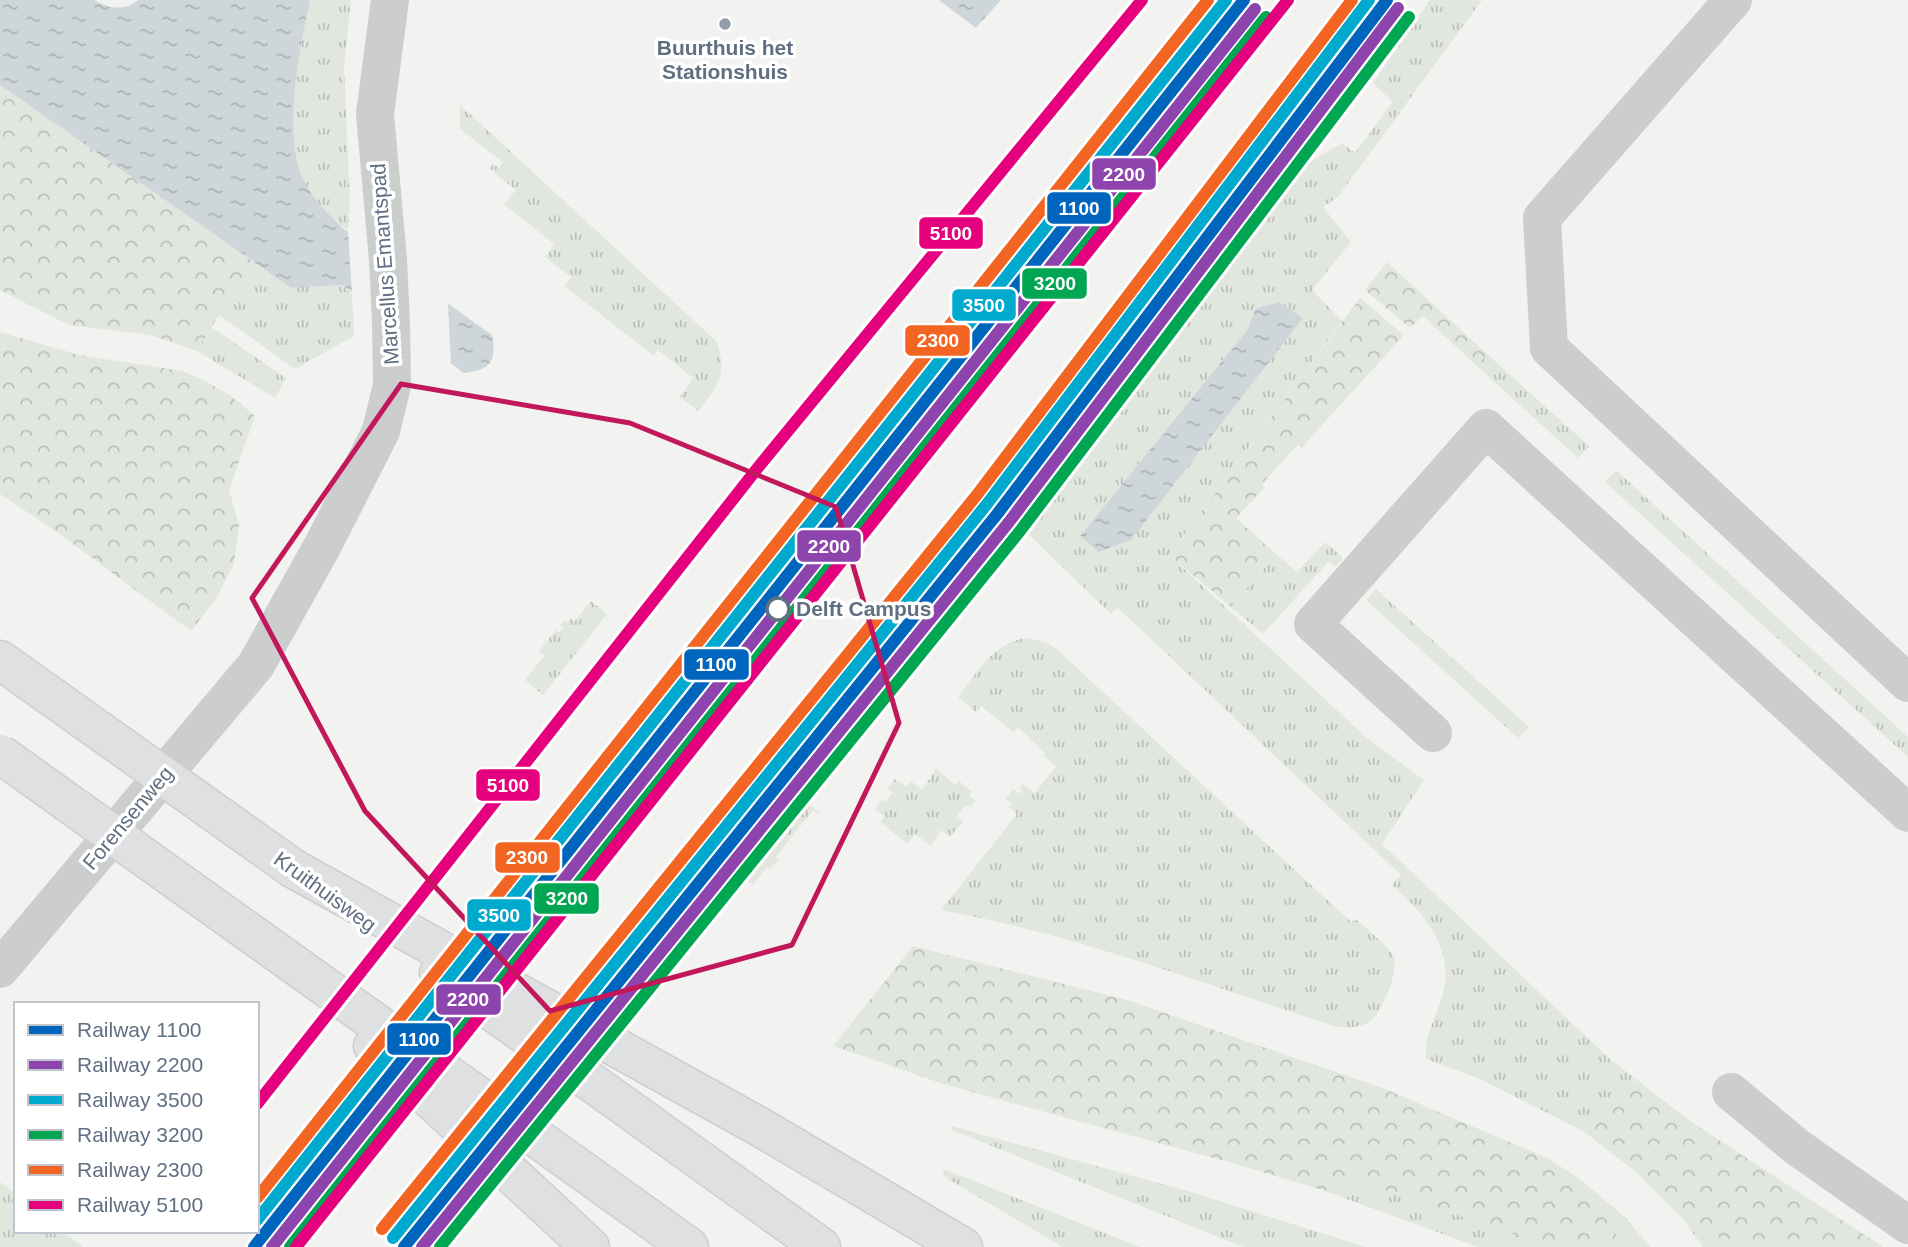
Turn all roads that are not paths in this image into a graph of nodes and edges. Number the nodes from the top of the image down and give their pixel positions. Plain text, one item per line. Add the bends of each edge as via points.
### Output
1 (390, 0) edge
2 (1734, 0) edge
3 (0, 660) edge
4 (256, 665) joint
5 (1908, 683) edge
6 (1433, 733) dead end
7 (0, 754) edge
8 (1908, 813) edge
9 (294, 869) junction
10 (253, 935) junction
11 (0, 969) edge
12 (1731, 1092) dead end
13 (1908, 1225) edge
14 (812, 1240) edge
15 (590, 1247) edge
16 (689, 1247) edge
17 (963, 1247) edge

1 - 4 lane, Marcellus Emantspad via 374,114 388,260 392,385 381,430
2 - 5 lane via 1542,218 1549,348
3 - 9 highway, Kruithuisweg, bridge
4 - 11 lane, Forensenweg
6 - 8 lane via 1313,624 1486,428
7 - 10 highway, bridge
9 - 14 highway, Kruithuisweg
9 - 17 highway via 760,1127
10 - 15 highway
10 - 16 highway
12 - 13 lane via 1797,1147

